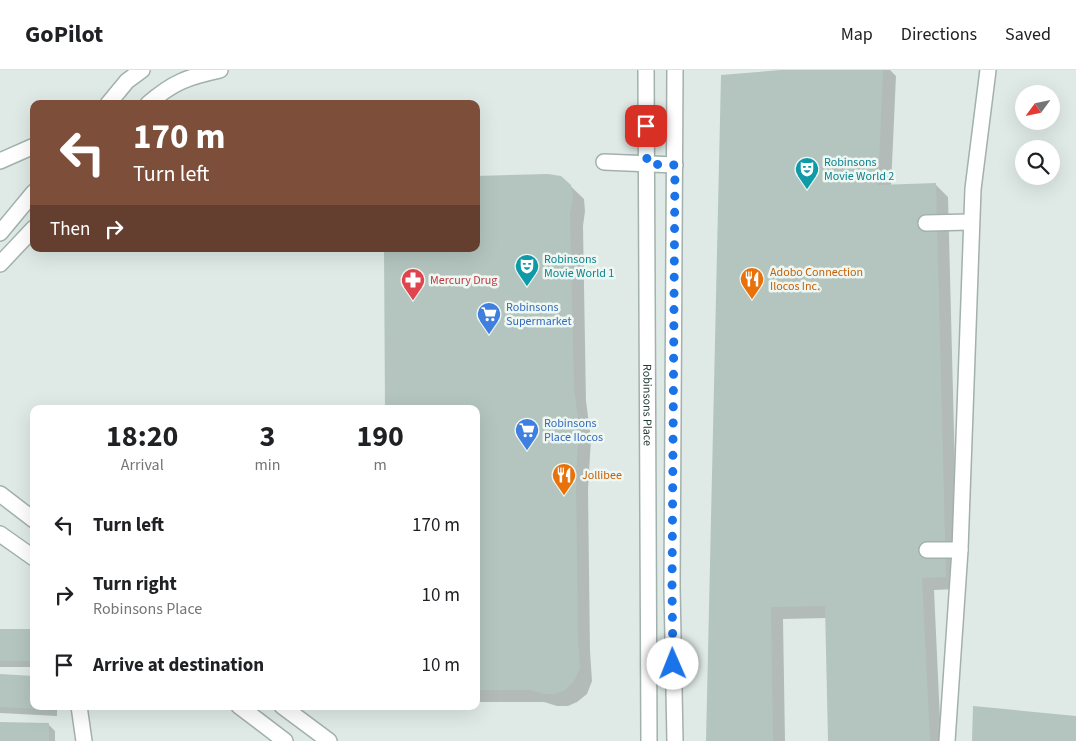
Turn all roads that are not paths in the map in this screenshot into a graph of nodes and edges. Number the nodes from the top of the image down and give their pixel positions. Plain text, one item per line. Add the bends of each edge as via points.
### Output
1 (142, 70) edge
2 (220, 70) edge
3 (646, 70) edge
4 (675, 70) edge
5 (988, 70) edge
6 (111, 100) edge
7 (153, 100) edge
8 (30, 148) edge
9 (0, 161) edge
10 (604, 162) dead end
11 (647, 164) junction
12 (675, 165) junction
13 (30, 197) edge
14 (971, 222) junction
15 (926, 224) dead end
16 (0, 232) edge
17 (30, 232) edge
18 (0, 264) edge
19 (0, 494) edge
20 (30, 517) edge
21 (0, 534) edge
22 (927, 550) dead end
23 (960, 550) junction
24 (30, 555) edge
25 (80, 710) edge
26 (244, 710) edge
27 (287, 710) edge
28 (84, 741) edge
29 (285, 741) edge
30 (329, 741) edge
31 (649, 741) edge
32 (675, 741) edge
33 (947, 741) edge

1 - 6 street via 127,81
2 - 7 street via 190,76
3 - 11 street, Robinsons Place
4 - 12 street, Robinsons Place
5 - 14 street
8 - 9 street
10 - 11 street
11 - 12 street
11 - 31 street, Robinsons Place
12 - 32 street, Robinsons Place via 672,587
13 - 16 street
14 - 15 street
14 - 23 street
17 - 18 street
19 - 20 street
21 - 24 street
22 - 23 street
23 - 33 street
25 - 28 street
26 - 29 street
27 - 30 street

